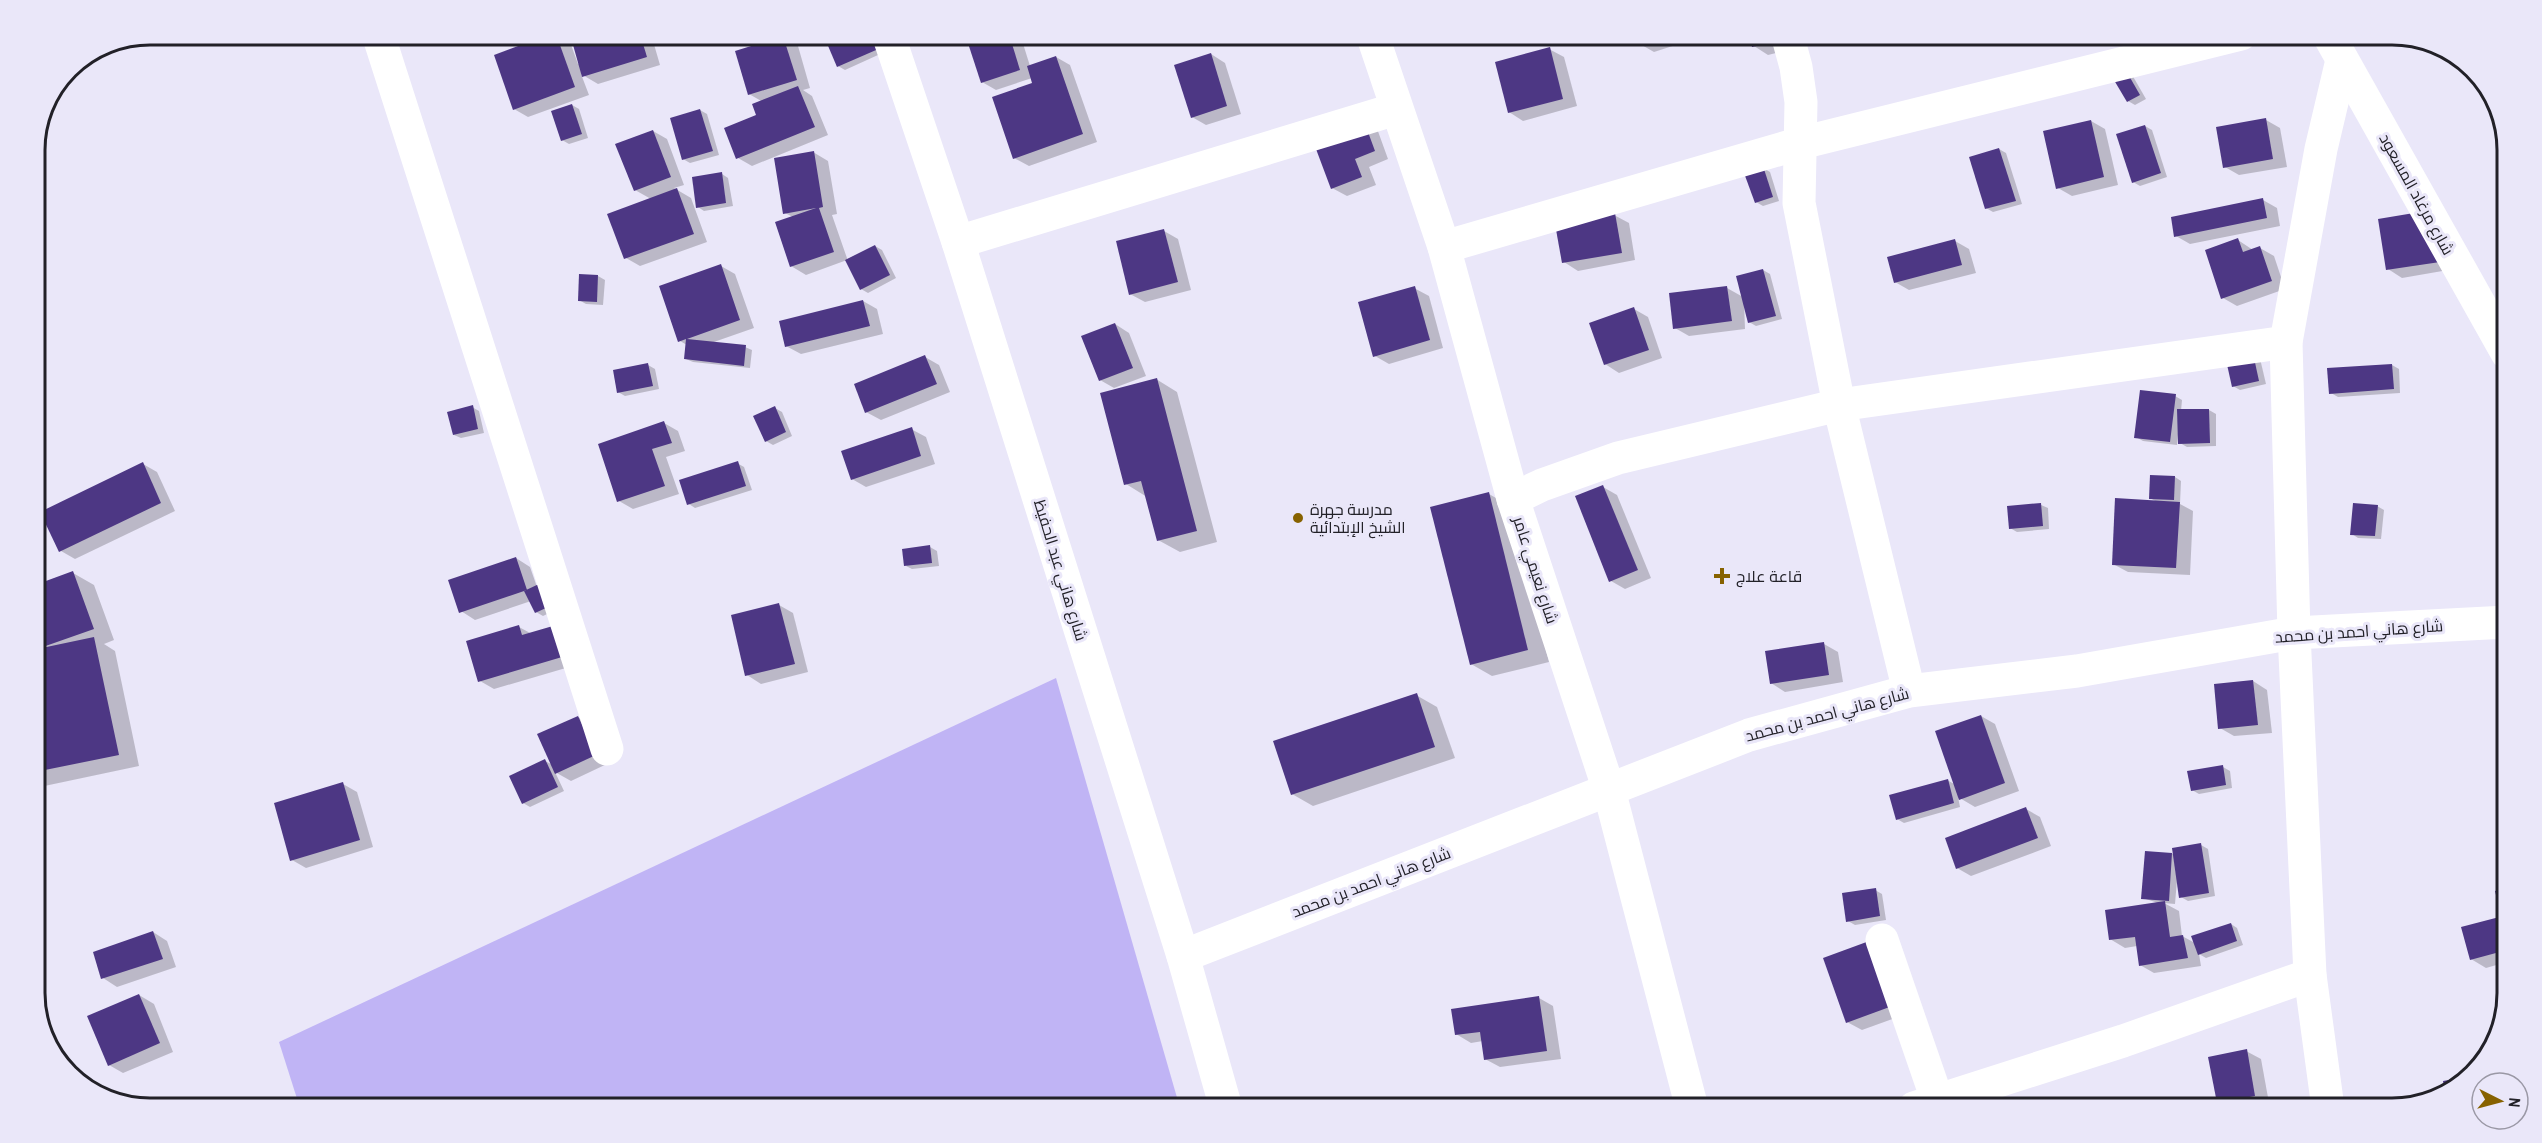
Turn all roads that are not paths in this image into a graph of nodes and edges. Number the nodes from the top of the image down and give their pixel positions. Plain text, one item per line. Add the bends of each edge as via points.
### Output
1 (382, 45) edge
2 (892, 45) edge
3 (1376, 45) edge
4 (1790, 45) edge
5 (2197, 45) edge
6 (2335, 47) edge
7 (1396, 109) junction
8 (1801, 143) junction
9 (958, 242) junction
10 (1444, 246) junction
11 (2497, 335) edge
12 (2286, 342) junction
13 (1839, 405) junction
14 (1513, 499) junction
15 (2497, 623) edge
16 (2294, 633) junction
17 (1909, 691) junction
18 (607, 749) dead end
19 (1609, 789) junction
20 (1882, 940) dead end
21 (1183, 956) junction
22 (2310, 975) junction
23 (1223, 1098) edge
24 (1689, 1098) edge
25 (1928, 1098) edge
26 (1954, 1098) edge
27 (2327, 1098) edge

1 - 18 street
2 - 9 street, شارع هاني عبد الحفيظ
3 - 7 street, شارع نعيمي عامر
4 - 8 street via 1799,80
5 - 8 street
6 - 11 street, شارع مرغاد المسعود
6 - 12 street
7 - 9 street
7 - 10 street, شارع نعيمي عامر
8 - 10 street
8 - 13 street via 1799,203
9 - 21 street, شارع هاني عبد الحفيظ
10 - 14 street, شارع نعيمي عامر
12 - 13 street
12 - 16 street
13 - 14 street via 1618,458
13 - 17 street
14 - 19 street, شارع نعيمي عامر
15 - 16 street, شارع هاني احمد بن محمد
16 - 17 street, شارع هاني احمد بن محمد via 2077,671
16 - 22 street
17 - 19 street, شارع هاني احمد بن محمد via 1749,735
19 - 21 street, شارع هاني احمد بن محمد
19 - 24 street, شارع نعيمي عامر
20 - 25 street
21 - 23 street, شارع هاني عبد الحفيظ
22 - 26 street
22 - 27 street

